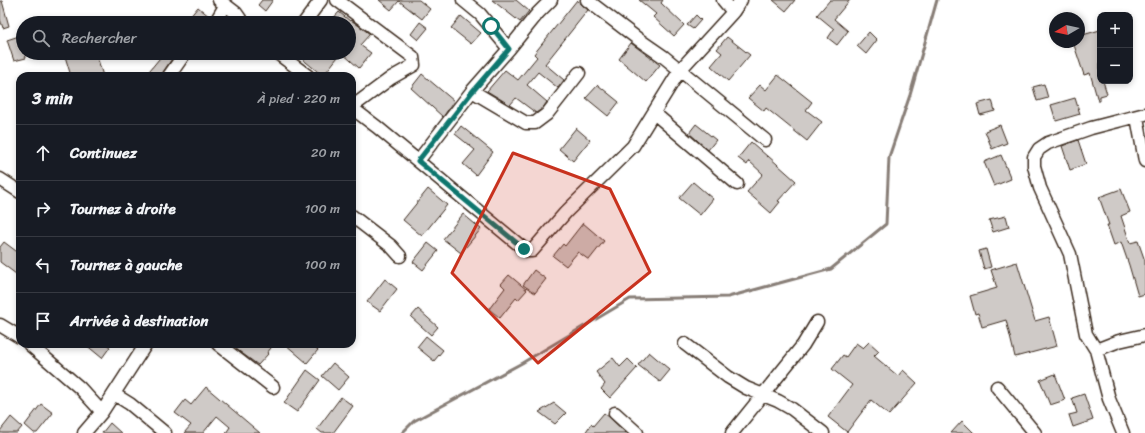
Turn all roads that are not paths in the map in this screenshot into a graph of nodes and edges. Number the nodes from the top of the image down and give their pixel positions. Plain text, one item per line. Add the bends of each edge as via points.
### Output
1 (321, 0) edge
2 (337, 0) edge
3 (463, 0) edge
4 (551, 0) edge
5 (587, 0) edge
6 (723, 0) edge
7 (741, 0) edge
8 (222, 3) edge
9 (733, 12) junction
10 (217, 16) edge
11 (238, 16) edge
12 (309, 16) edge
13 (509, 49) junction
14 (180, 60) edge
15 (287, 60) edge
16 (680, 70) junction
17 (172, 72) edge
18 (303, 72) edge
19 (579, 73) dead end
20 (472, 92) junction
21 (356, 105) edge
22 (356, 111) edge
23 (654, 113) junction
24 (1141, 115) edge
25 (766, 140) dead end
26 (418, 161) junction
27 (1145, 161) edge
28 (0, 179) edge
29 (737, 184) dead end
30 (16, 189) edge
31 (356, 219) edge
32 (400, 256) dead end
33 (817, 322) dead end
34 (0, 325) edge
35 (16, 334) edge
36 (1145, 334) edge
37 (685, 344) dead end
38 (34, 348) edge
39 (143, 348) edge
40 (223, 348) edge
41 (1096, 350) junction
42 (273, 387) dead end
43 (997, 387) dead end
44 (114, 394) junction
45 (762, 394) junction
46 (102, 412) junction
47 (615, 414) dead end
48 (160, 431) edge
49 (84, 433) edge
50 (637, 433) edge
51 (732, 433) edge
52 (823, 433) edge
53 (1035, 433) edge
54 (1123, 433) edge

1 - 12 street
2 - 21 street via 413,57 414,65
3 - 13 street via 480,14
4 - 13 street
5 - 16 street
6 - 9 street
7 - 9 street
8 - 10 street
8 - 11 street
9 - 16 street
13 - 20 street
14 - 17 street
15 - 18 street
16 - 23 street
16 - 25 street
19 - 20 street via 547,114 535,123 526,123
20 - 26 street
22 - 26 street
23 - 26 street via 633,146 566,212 532,251 528,252
23 - 29 street
24 - 27 street
24 - 41 street via 1048,143 1039,149 1034,157 1040,188 1070,254 1086,334
28 - 30 street
31 - 32 street
33 - 45 street via 803,345
34 - 35 street
36 - 41 street
37 - 45 street via 728,377
38 - 46 street via 80,388
39 - 44 street
40 - 42 street
41 - 54 street via 1109,399
43 - 53 street
44 - 46 street
44 - 48 street via 130,404
45 - 51 street
45 - 52 street via 792,409
46 - 49 street
47 - 50 street

